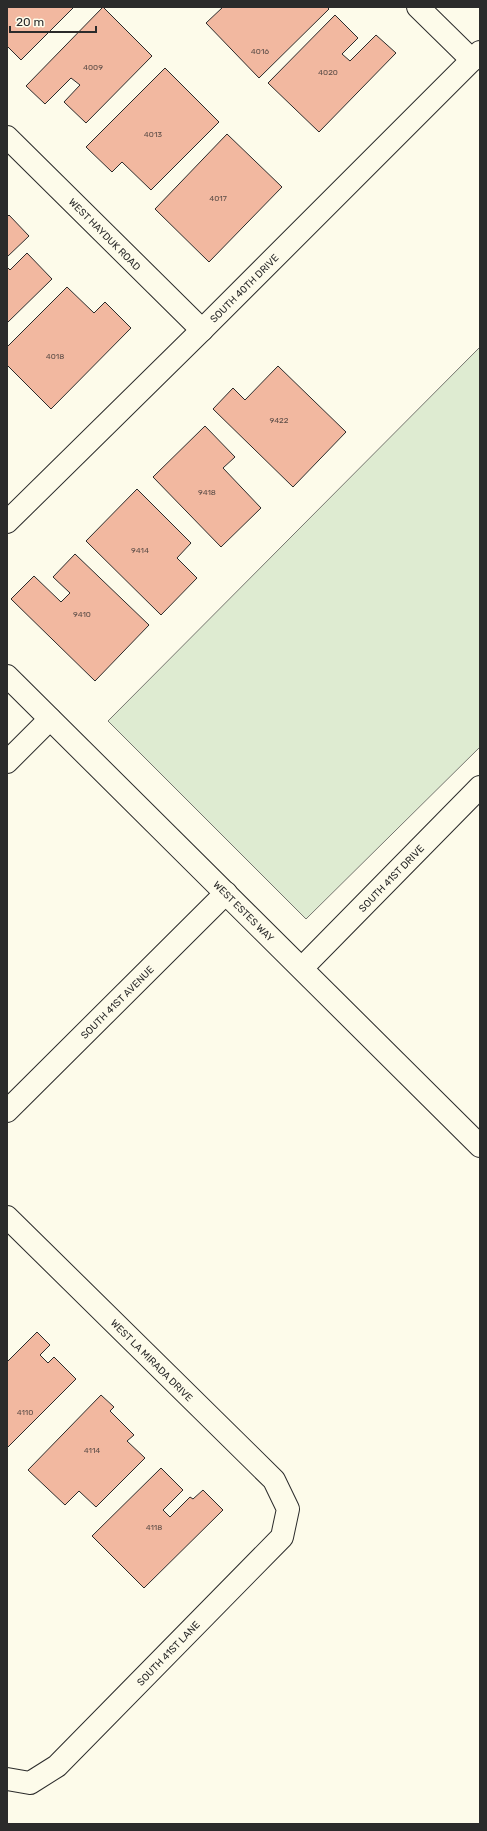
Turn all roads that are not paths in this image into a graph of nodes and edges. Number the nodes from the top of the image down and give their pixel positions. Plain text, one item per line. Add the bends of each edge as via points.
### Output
1 (418, 7) edge
2 (476, 56) edge
3 (7, 137) edge
4 (202, 330) junction
5 (7, 522) edge
6 (7, 676) edge
7 (50, 719) junction
8 (7, 762) edge
9 (480, 787) edge
10 (226, 893) junction
11 (302, 968) junction
12 (7, 1111) edge
13 (480, 1146) edge
14 (7, 1216) edge
15 (288, 1509) joint
16 (7, 1779) edge

1 - 2 street
2 - 4 street, SOUTH 40TH DRIVE
3 - 4 street, WEST HAYDUK ROAD
4 - 5 street, SOUTH 40TH DRIVE
6 - 7 street, WEST ESTES WAY
7 - 8 street
7 - 10 street, WEST ESTES WAY
9 - 11 street, SOUTH 41ST DRIVE
10 - 11 street, WEST ESTES WAY
10 - 12 street, SOUTH 41ST AVENUE
11 - 13 street, WEST ESTES WAY
14 - 15 street, WEST LA MIRADA DRIVE via 274,1480
15 - 16 street, SOUTH 41ST LANE via 282,1537 57,1766 30,1784

